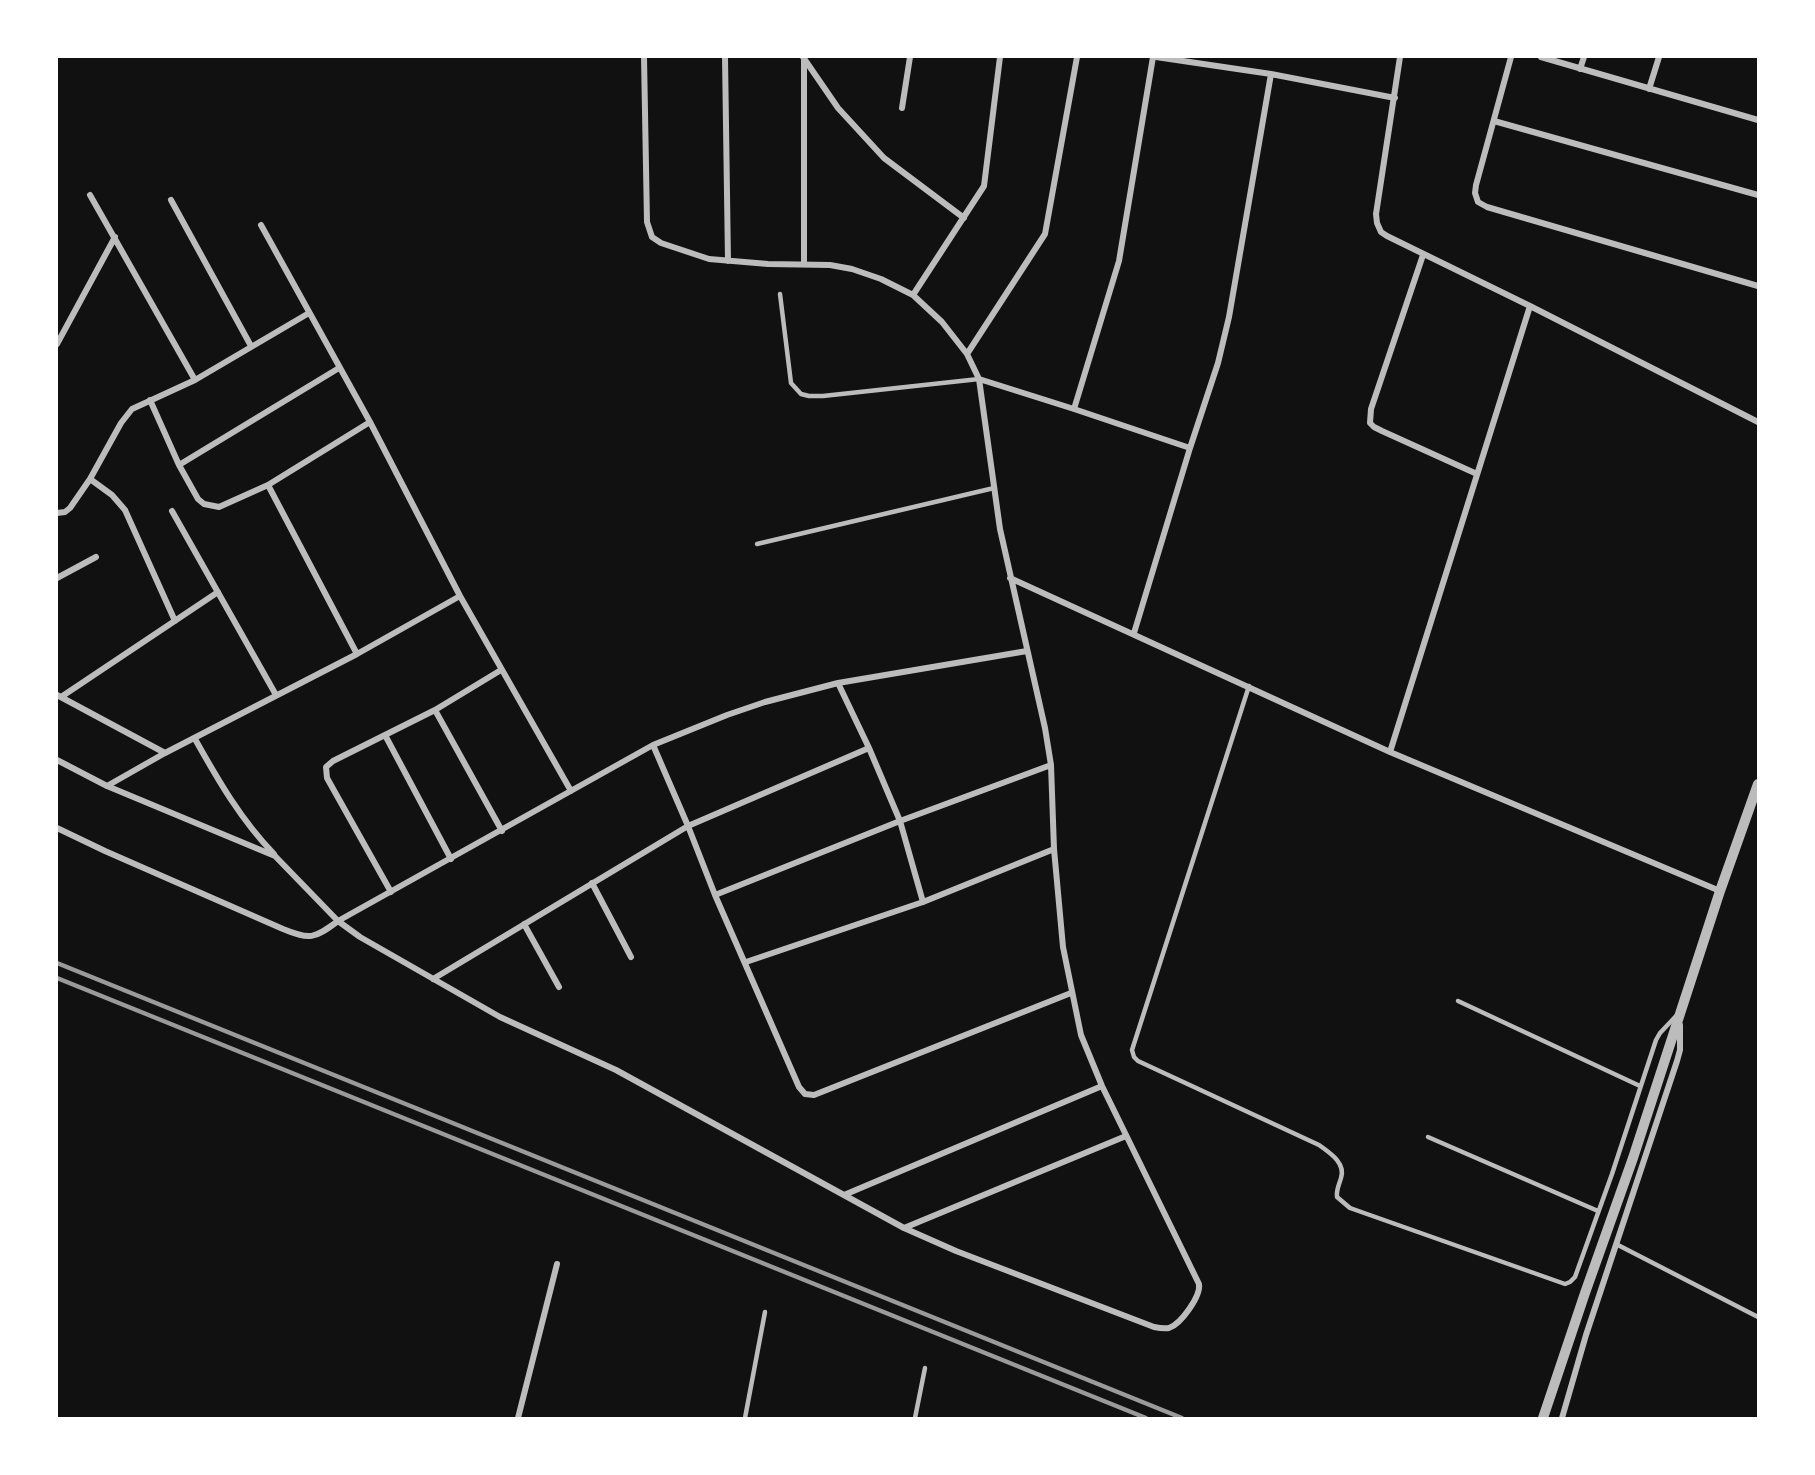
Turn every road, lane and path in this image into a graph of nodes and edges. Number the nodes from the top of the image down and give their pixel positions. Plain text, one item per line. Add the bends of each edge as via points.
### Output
1 (644, 57) edge
2 (725, 57) edge
3 (910, 57) edge
4 (1000, 57) edge
5 (1077, 57) edge
6 (1154, 57) edge
7 (1400, 57) edge
8 (1511, 57) edge
9 (1541, 57) edge
10 (1584, 57) edge
11 (1659, 57) edge
12 (803, 58) edge
13 (1580, 69) junction
14 (1271, 74) junction
15 (1649, 89) junction
16 (1395, 98) junction
17 (902, 108) dead end
18 (1758, 120) edge
19 (1494, 121) junction
20 (90, 195) dead end
21 (1758, 195) edge
22 (171, 200) dead end
23 (964, 218) junction
24 (261, 225) dead end
25 (115, 237) junction
26 (1423, 255) junction
27 (728, 261) junction
28 (804, 264) junction
29 (1758, 286) edge
30 (780, 294) dead end
31 (914, 295) junction
32 (1530, 306) junction
33 (309, 313) junction
34 (57, 344) edge
35 (251, 346) junction
36 (967, 354) junction
37 (339, 368) junction
38 (979, 379) junction
39 (195, 380) junction
40 (150, 400) junction
41 (1074, 409) junction
42 (370, 422) junction
43 (1758, 422) edge
44 (1190, 448) junction
45 (179, 465) junction
46 (1478, 474) junction
47 (90, 479) junction
48 (268, 485) junction
49 (994, 488) junction
50 (172, 511) dead end
51 (57, 513) edge
52 (758, 544) dead end
53 (96, 557) dead end
54 (57, 578) edge
55 (1010, 578) junction
56 (218, 592) junction
57 (460, 596) junction
58 (175, 621) junction
59 (1134, 633) junction
60 (1027, 651) junction
61 (357, 654) junction
62 (501, 670) junction
63 (838, 683) junction
64 (1249, 686) junction
65 (276, 695) junction
66 (59, 696) edge
67 (435, 710) junction
68 (385, 735) junction
69 (195, 739) junction
70 (653, 746) junction
71 (869, 747) junction
72 (1390, 752) junction
73 (165, 753) junction
74 (57, 760) edge
75 (1051, 765) junction
76 (107, 786) junction
77 (1757, 791) edge
78 (571, 792) junction
79 (900, 821) junction
80 (688, 826) junction
81 (57, 828) edge
82 (502, 831) junction
83 (1054, 849) junction
84 (275, 856) junction
85 (451, 860) junction
86 (592, 883) junction
87 (1720, 891) junction
88 (391, 892) junction
89 (715, 895) junction
90 (923, 902) junction
91 (338, 921) junction
92 (524, 924) junction
93 (631, 957) dead end
94 (746, 962) junction
95 (433, 979) junction
96 (559, 987) dead end
97 (1071, 993) junction
98 (1458, 1000) dead end
99 (1679, 1013) junction
100 (1102, 1086) junction
101 (1640, 1086) junction
102 (1126, 1136) junction
103 (1428, 1137) dead end
104 (843, 1195) junction
105 (1599, 1211) junction
106 (904, 1228) junction
107 (1616, 1244) junction
108 (557, 1264) dead end
109 (765, 1312) dead end
110 (1758, 1317) edge
111 (926, 1368) dead end
112 (518, 1418) edge
113 (745, 1418) edge
114 (915, 1418) edge
115 (1543, 1418) edge
116 (1562, 1418) edge

1 - 27 street via 647,222 652,237 661,243
2 - 27 street
3 - 17 street
4 - 23 street via 986,177
5 - 36 street via 1045,234
6 - 14 street
6 - 41 street via 1119,261
7 - 16 street
8 - 19 street
9 - 13 street
10 - 13 street
11 - 15 street
12 - 23 street via 838,108 884,158
12 - 28 street
13 - 15 street
14 - 16 street
14 - 44 street via 1229,317
15 - 18 street
16 - 26 street via 1377,223 1381,232
19 - 21 street
19 - 29 street via 1476,188 1481,204
20 - 25 street
22 - 35 street
23 - 31 street
24 - 33 street
25 - 34 street
25 - 39 street
26 - 32 street
26 - 46 street via 1371,409 1370,423
27 - 28 street
28 - 31 street via 852,269
30 - 38 lane via 791,383 801,394 823,396
31 - 36 street
32 - 43 street
32 - 46 street
33 - 35 street
33 - 37 street
35 - 39 street
36 - 38 street
37 - 42 street
37 - 45 street
38 - 41 street
38 - 49 street
39 - 40 street
40 - 45 street
40 - 47 street via 125,416
41 - 44 street
42 - 48 street
42 - 57 street
44 - 59 street
45 - 48 street via 198,499 210,506 227,505
46 - 72 street
47 - 51 street via 70,508
47 - 58 street via 125,510
48 - 61 street
49 - 52 lane
49 - 55 street
50 - 56 street
53 - 54 street
55 - 59 street
55 - 60 street
56 - 58 street
56 - 65 street
57 - 61 street
57 - 62 street
58 - 66 street
59 - 64 street
60 - 63 street
60 - 75 street
61 - 65 street
62 - 67 street
62 - 78 street
63 - 70 street via 765,702
63 - 71 street
64 - 72 street
64 - 105 lane via 1132,1050 1134,1057 1319,1145 1342,1166 1337,1197 1350,1208 1565,1284 1575,1277
65 - 69 street
66 - 73 street
67 - 68 street
67 - 82 street
68 - 85 street
68 - 88 street via 333,761 325,772
69 - 73 street
69 - 84 street via 252,832
70 - 78 street
70 - 80 street
71 - 79 street
71 - 80 street
72 - 87 street
73 - 76 street
74 - 76 street
75 - 79 street
75 - 83 street
76 - 84 street
77 - 87 street
78 - 82 street
79 - 89 street
79 - 90 street
80 - 86 street
80 - 89 street
81 - 91 street via 302,937 317,936
82 - 85 street
83 - 90 street
83 - 97 street
84 - 91 street
85 - 88 street
86 - 92 street
86 - 93 street
87 - 99 street
88 - 91 street
89 - 94 street
90 - 94 street
91 - 95 street via 360,938
92 - 95 street
92 - 96 street
94 - 97 street via 799,1087 810,1095
95 - 104 street via 500,1017 616,1070
97 - 100 street via 1081,1035
98 - 101 lane
99 - 101 lane via 1659,1033
99 - 107 street via 1680,1050
99 - 115 street
100 - 102 street
100 - 104 street
101 - 105 lane
102 - 106 street
102 - 106 street via 1200,1289 1191,1307 1172,1327 1154,1327
103 - 105 lane
104 - 106 street
107 - 110 lane
107 - 116 street
108 - 112 street
109 - 113 lane
111 - 114 lane

